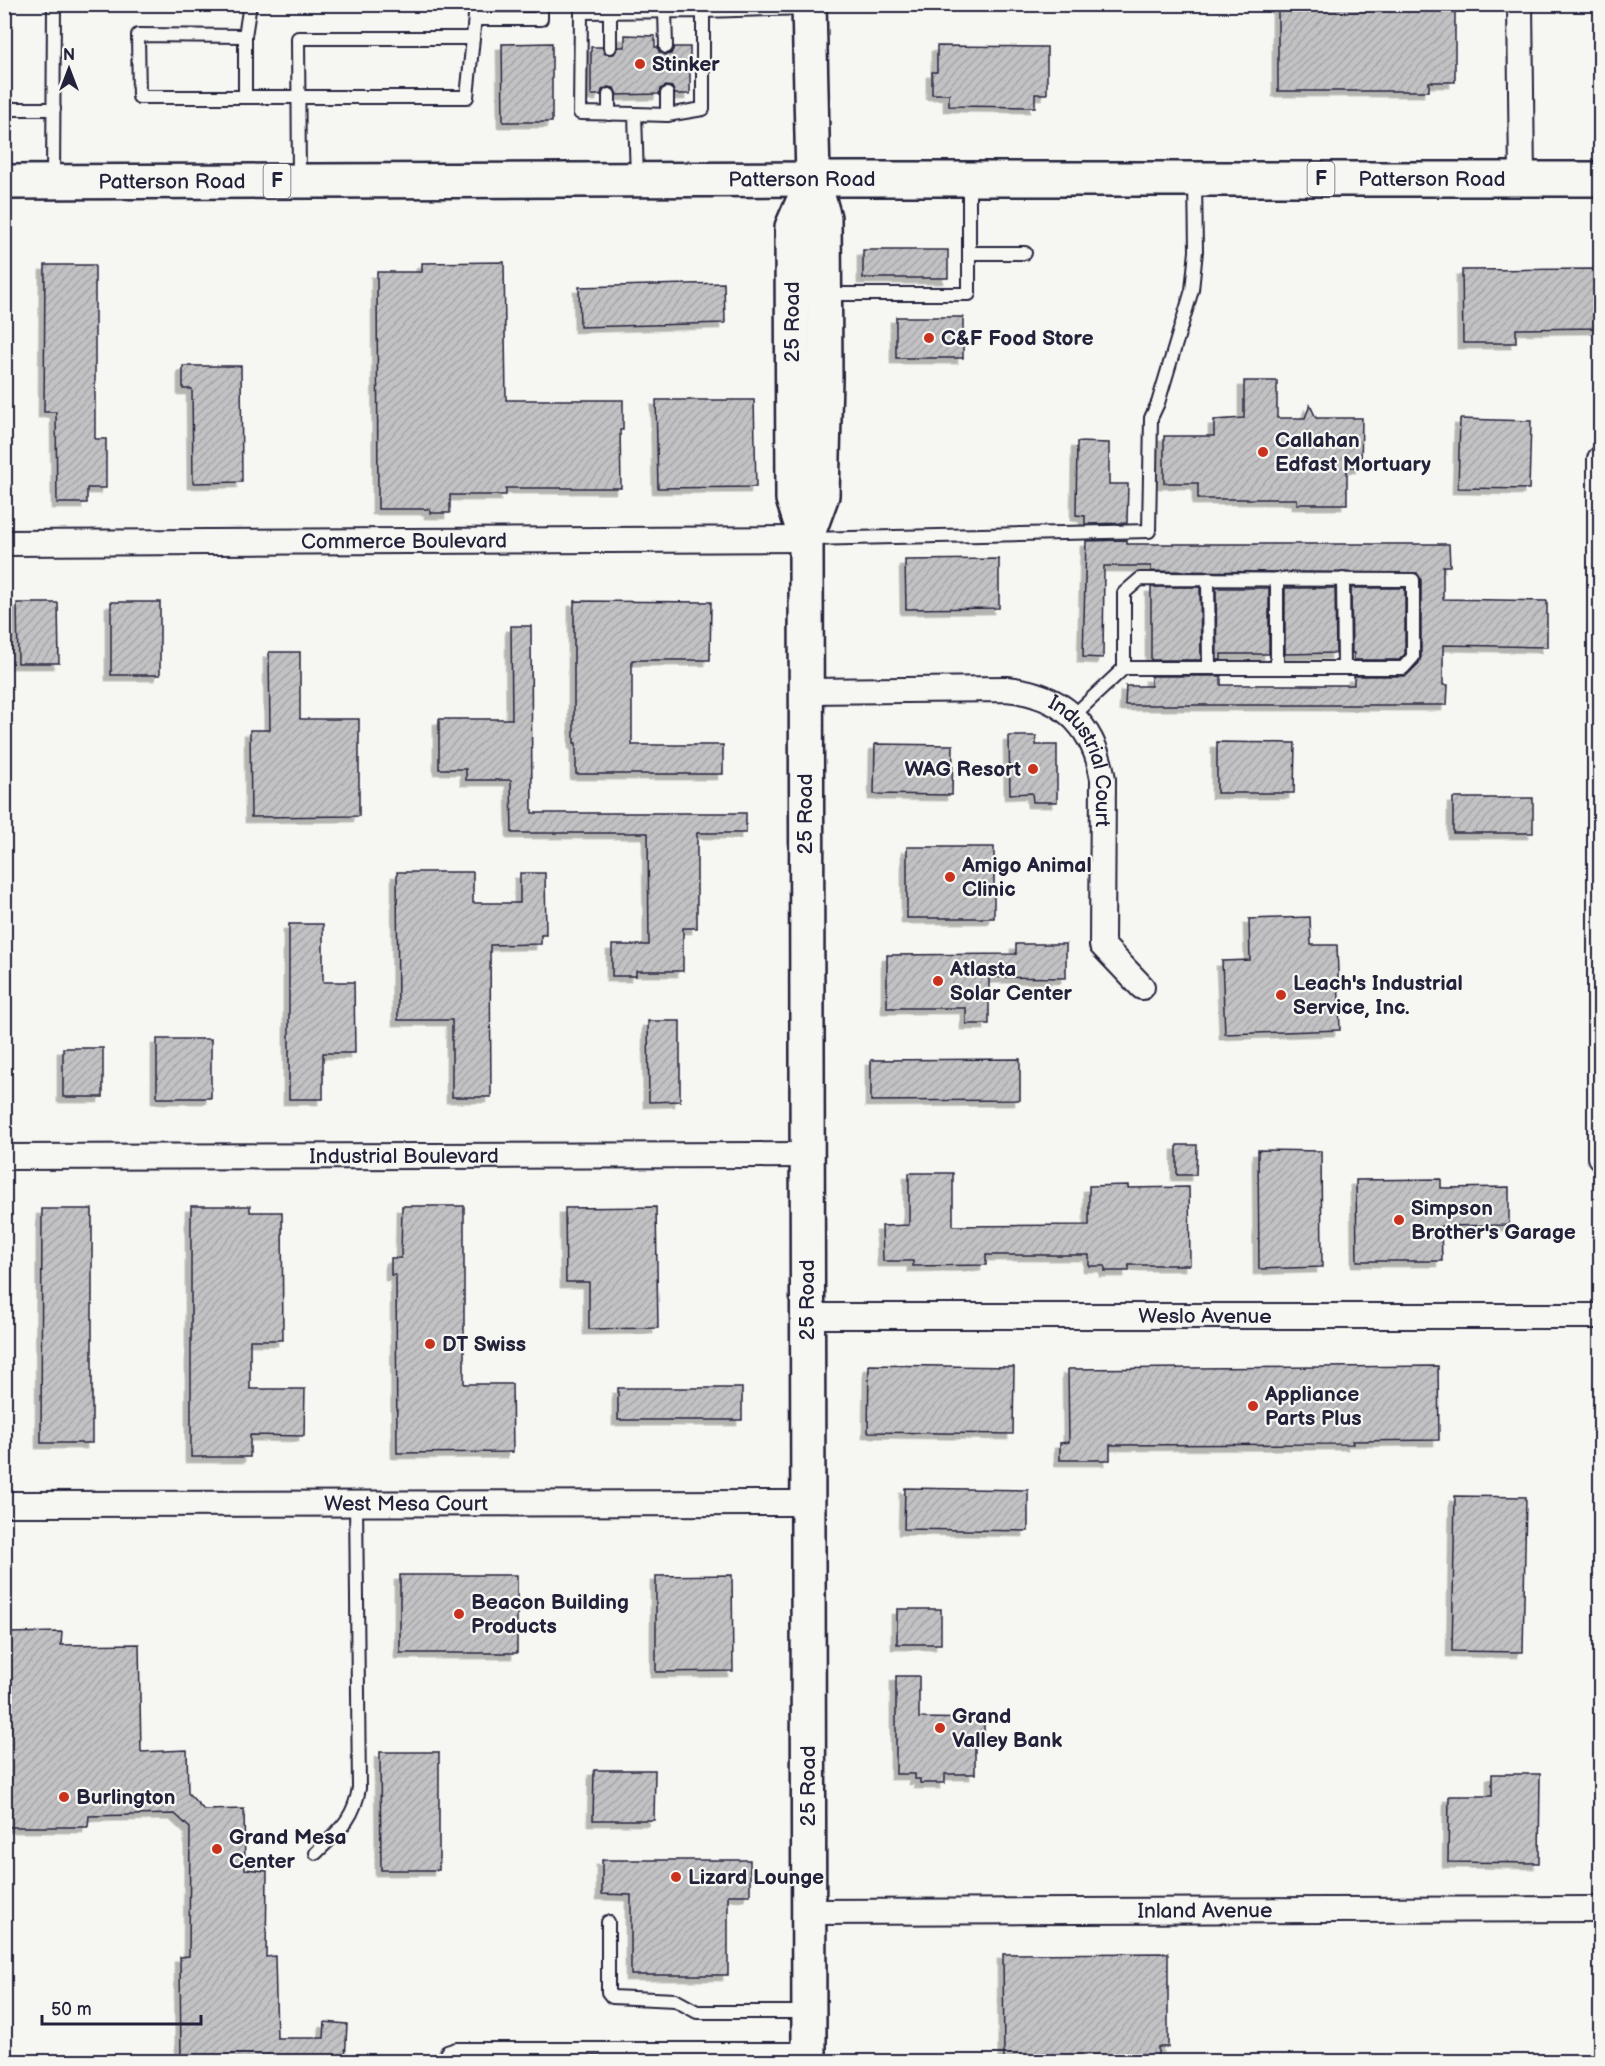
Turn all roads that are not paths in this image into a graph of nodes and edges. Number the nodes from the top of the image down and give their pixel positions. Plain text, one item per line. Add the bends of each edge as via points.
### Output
1 (54, 4) edge
2 (249, 4) edge
3 (476, 4) edge
4 (541, 4) edge
5 (591, 4) edge
6 (1520, 4) edge
7 (809, 6) edge
8 (738, 7) edge
9 (665, 11) junction
10 (703, 11) junction
11 (581, 12) junction
12 (610, 12) junction
13 (476, 19) junction
14 (245, 36) junction
15 (473, 38) junction
16 (610, 47) dead end
17 (666, 47) dead end
18 (667, 94) dead end
19 (609, 95) dead end
20 (245, 97) junction
21 (298, 98) junction
22 (4, 108) edge
23 (54, 109) junction
24 (609, 114) junction
25 (635, 114) junction
26 (667, 115) junction
27 (969, 178) junction
28 (1194, 178) junction
29 (813, 179) junction
30 (1522, 179) junction
31 (1600, 179) edge
32 (637, 180) junction
33 (298, 181) junction
34 (4, 182) edge
35 (53, 182) junction
36 (969, 253) junction
37 (1025, 253) dead end
38 (825, 294) junction
39 (1600, 459) edge
40 (806, 539) junction
41 (4, 543) edge
42 (1208, 579) junction
43 (1277, 579) junction
44 (1343, 579) junction
45 (1124, 668) junction
46 (1209, 668) junction
47 (1277, 668) junction
48 (1344, 668) junction
49 (805, 691) junction
50 (1073, 716) junction
51 (1142, 987) dead end
52 (806, 1155) junction
53 (4, 1157) edge
54 (1600, 1158) edge
55 (807, 1316) junction
56 (1600, 1316) edge
57 (356, 1502) junction
58 (807, 1503) junction
59 (4, 1504) edge
60 (316, 1853) dead end
61 (1600, 1909) edge
62 (809, 1912) junction
63 (608, 1922) dead end
64 (809, 2012) junction
65 (749, 2055) edge
66 (809, 2055) edge
67 (442, 2061) edge

1 - 23 lane
2 - 14 lane
3 - 13 lane
4 - 13 lane via 541,19
5 - 11 lane
6 - 30 street
7 - 8 lane
7 - 29 main road, 25 Road
8 - 10 lane
9 - 10 lane
9 - 12 lane
9 - 17 lane
10 - 26 lane via 703,109
11 - 12 lane
11 - 24 lane via 580,113
12 - 16 lane
13 - 15 lane
14 - 20 lane
14 - 20 lane via 138,35 139,97
15 - 21 lane via 467,97
15 - 21 lane via 298,38
18 - 26 lane
19 - 24 lane
20 - 21 lane
21 - 33 lane
22 - 23 lane
23 - 35 lane
24 - 25 lane
25 - 26 lane
25 - 32 lane
27 - 28 main road, Patterson Road / F
27 - 29 main road, Patterson Road / F
27 - 36 lane
28 - 30 main road, Patterson Road / F
28 - 40 lane via 1196,251 1192,290 1151,418 1149,531
29 - 32 main road, Patterson Road / F
29 - 38 main road, 25 Road via 824,218
29 - 40 main road, 25 Road via 792,227 793,499
30 - 31 main road, Patterson Road / F
32 - 33 main road, Patterson Road / F
33 - 35 main road, Patterson Road / F
34 - 35 main road, Patterson Road / F
36 - 37 lane
36 - 38 lane via 969,294
38 - 40 main road, 25 Road via 822,495
39 - 54 street
40 - 41 street, Commerce Boulevard
40 - 49 main road, 25 Road
42 - 43 lane
42 - 45 lane via 1140,579 1124,593
42 - 46 lane
43 - 44 lane
43 - 47 lane
44 - 48 lane
44 - 48 lane via 1413,580 1413,657 1403,668
45 - 46 lane
45 - 50 lane
46 - 47 lane
47 - 48 lane
49 - 50 street, Industrial Court via 1022,690 1054,702
49 - 52 main road, 25 Road
50 - 51 street, Industrial Court via 1091,738 1103,779 1102,945
52 - 53 street, Industrial Boulevard
52 - 55 main road, 25 Road
55 - 56 street, Weslo Avenue
55 - 58 main road, 25 Road
57 - 58 street, West Mesa Court
57 - 59 street, West Mesa Court
57 - 60 lane via 356,1806
58 - 62 main road, 25 Road
61 - 62 street, Inland Avenue
62 - 64 main road, 25 Road
63 - 64 lane via 608,1992 612,1997 675,2000 697,2012
64 - 66 main road, 25 Road
65 - 66 lane
65 - 67 lane via 456,2049 447,2052

